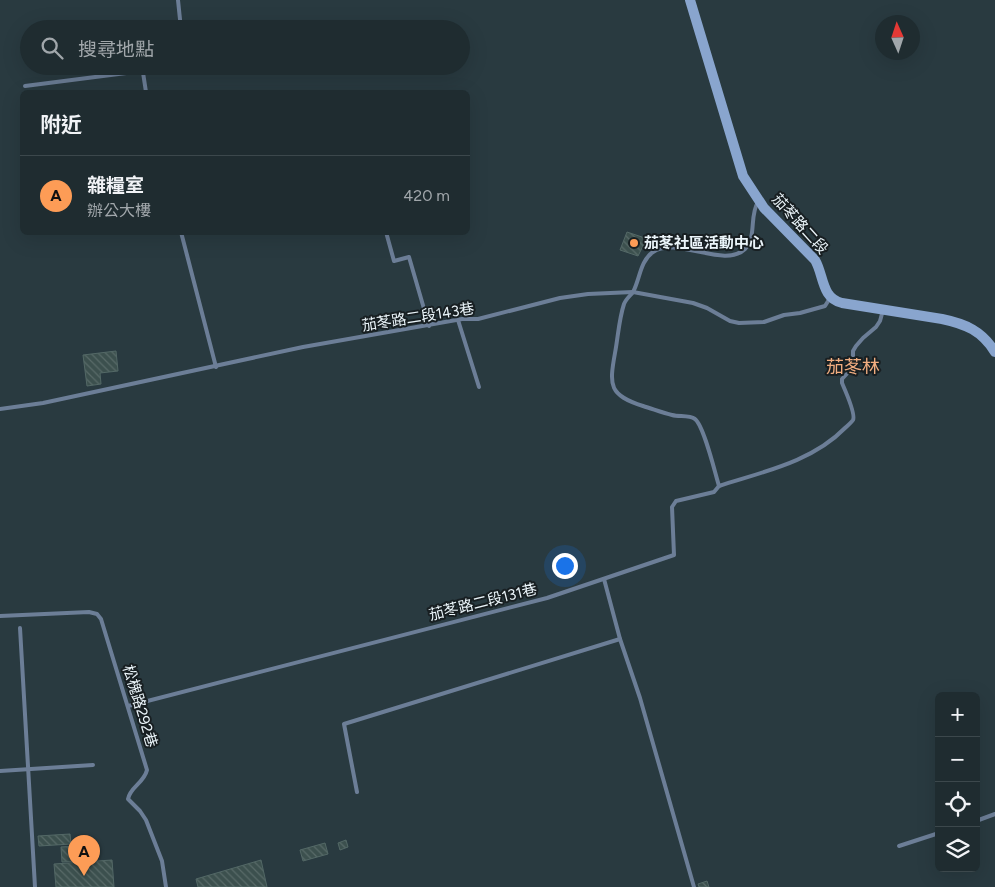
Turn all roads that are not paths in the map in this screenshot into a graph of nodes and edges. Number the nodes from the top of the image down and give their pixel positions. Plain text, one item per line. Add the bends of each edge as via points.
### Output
1 (178, 0) edge
2 (690, 0) edge
3 (180, 20) edge
4 (101, 75) edge
5 (143, 75) edge
6 (25, 86) dead end
7 (146, 90) edge
8 (759, 201) junction
9 (182, 235) edge
10 (387, 235) edge
11 (633, 292) junction
12 (830, 298) junction
13 (883, 310) junction
14 (458, 320) junction
15 (429, 326) junction
16 (995, 352) edge
17 (216, 366) junction
18 (479, 387) dead end
19 (0, 409) edge
20 (719, 486) junction
21 (604, 579) junction
22 (0, 616) edge
23 (20, 628) dead end
24 (620, 639) junction
25 (128, 706) junction
26 (93, 765) dead end
27 (28, 769) junction
28 (0, 771) edge
29 (357, 792) dead end
30 (995, 814) edge
31 (980, 820) edge
32 (935, 834) edge
33 (899, 846) dead end
34 (35, 887) edge
35 (166, 887) edge
36 (694, 887) edge

1 - 3 lane
2 - 8 street, 茄苳路二段 via 743,176
4 - 6 lane
5 - 7 lane
8 - 11 lane via 754,209 750,242 744,250 720,255 660,248 646,260
8 - 12 street, 茄苳路二段 via 815,260
9 - 17 lane
10 - 15 lane via 394,261 409,257
11 - 12 lane, 茄苳路二段143巷 via 693,303 739,323 764,322 800,313 825,306
11 - 14 lane, 茄苳路二段143巷 via 560,298 478,320
11 - 20 lane via 624,302 612,372 613,387 621,398 628,401 696,420
12 - 13 street
13 - 16 street via 956,323 983,336
13 - 20 lane, 茄苳路二段131巷 via 876,327 856,346 853,367 842,378 853,414 852,421 836,438 794,462
14 - 15 lane, 茄苳路二段143巷
14 - 18 lane
15 - 17 lane, 茄苳路二段143巷
17 - 19 lane, 茄苳路二段143巷 via 43,403
20 - 21 lane, 茄苳路二段131巷 via 714,492 674,503 674,555
21 - 24 lane
21 - 25 lane, 茄苳路二段131巷 via 538,600
22 - 25 lane, 松槐路292巷 via 97,614
23 - 27 lane
24 - 29 lane via 344,724
24 - 36 lane
25 - 35 lane, 松槐路292巷 via 147,770 143,780 132,789 128,800 146,820 162,862
26 - 27 lane
27 - 28 lane
27 - 34 lane
30 - 31 lane
32 - 33 lane

